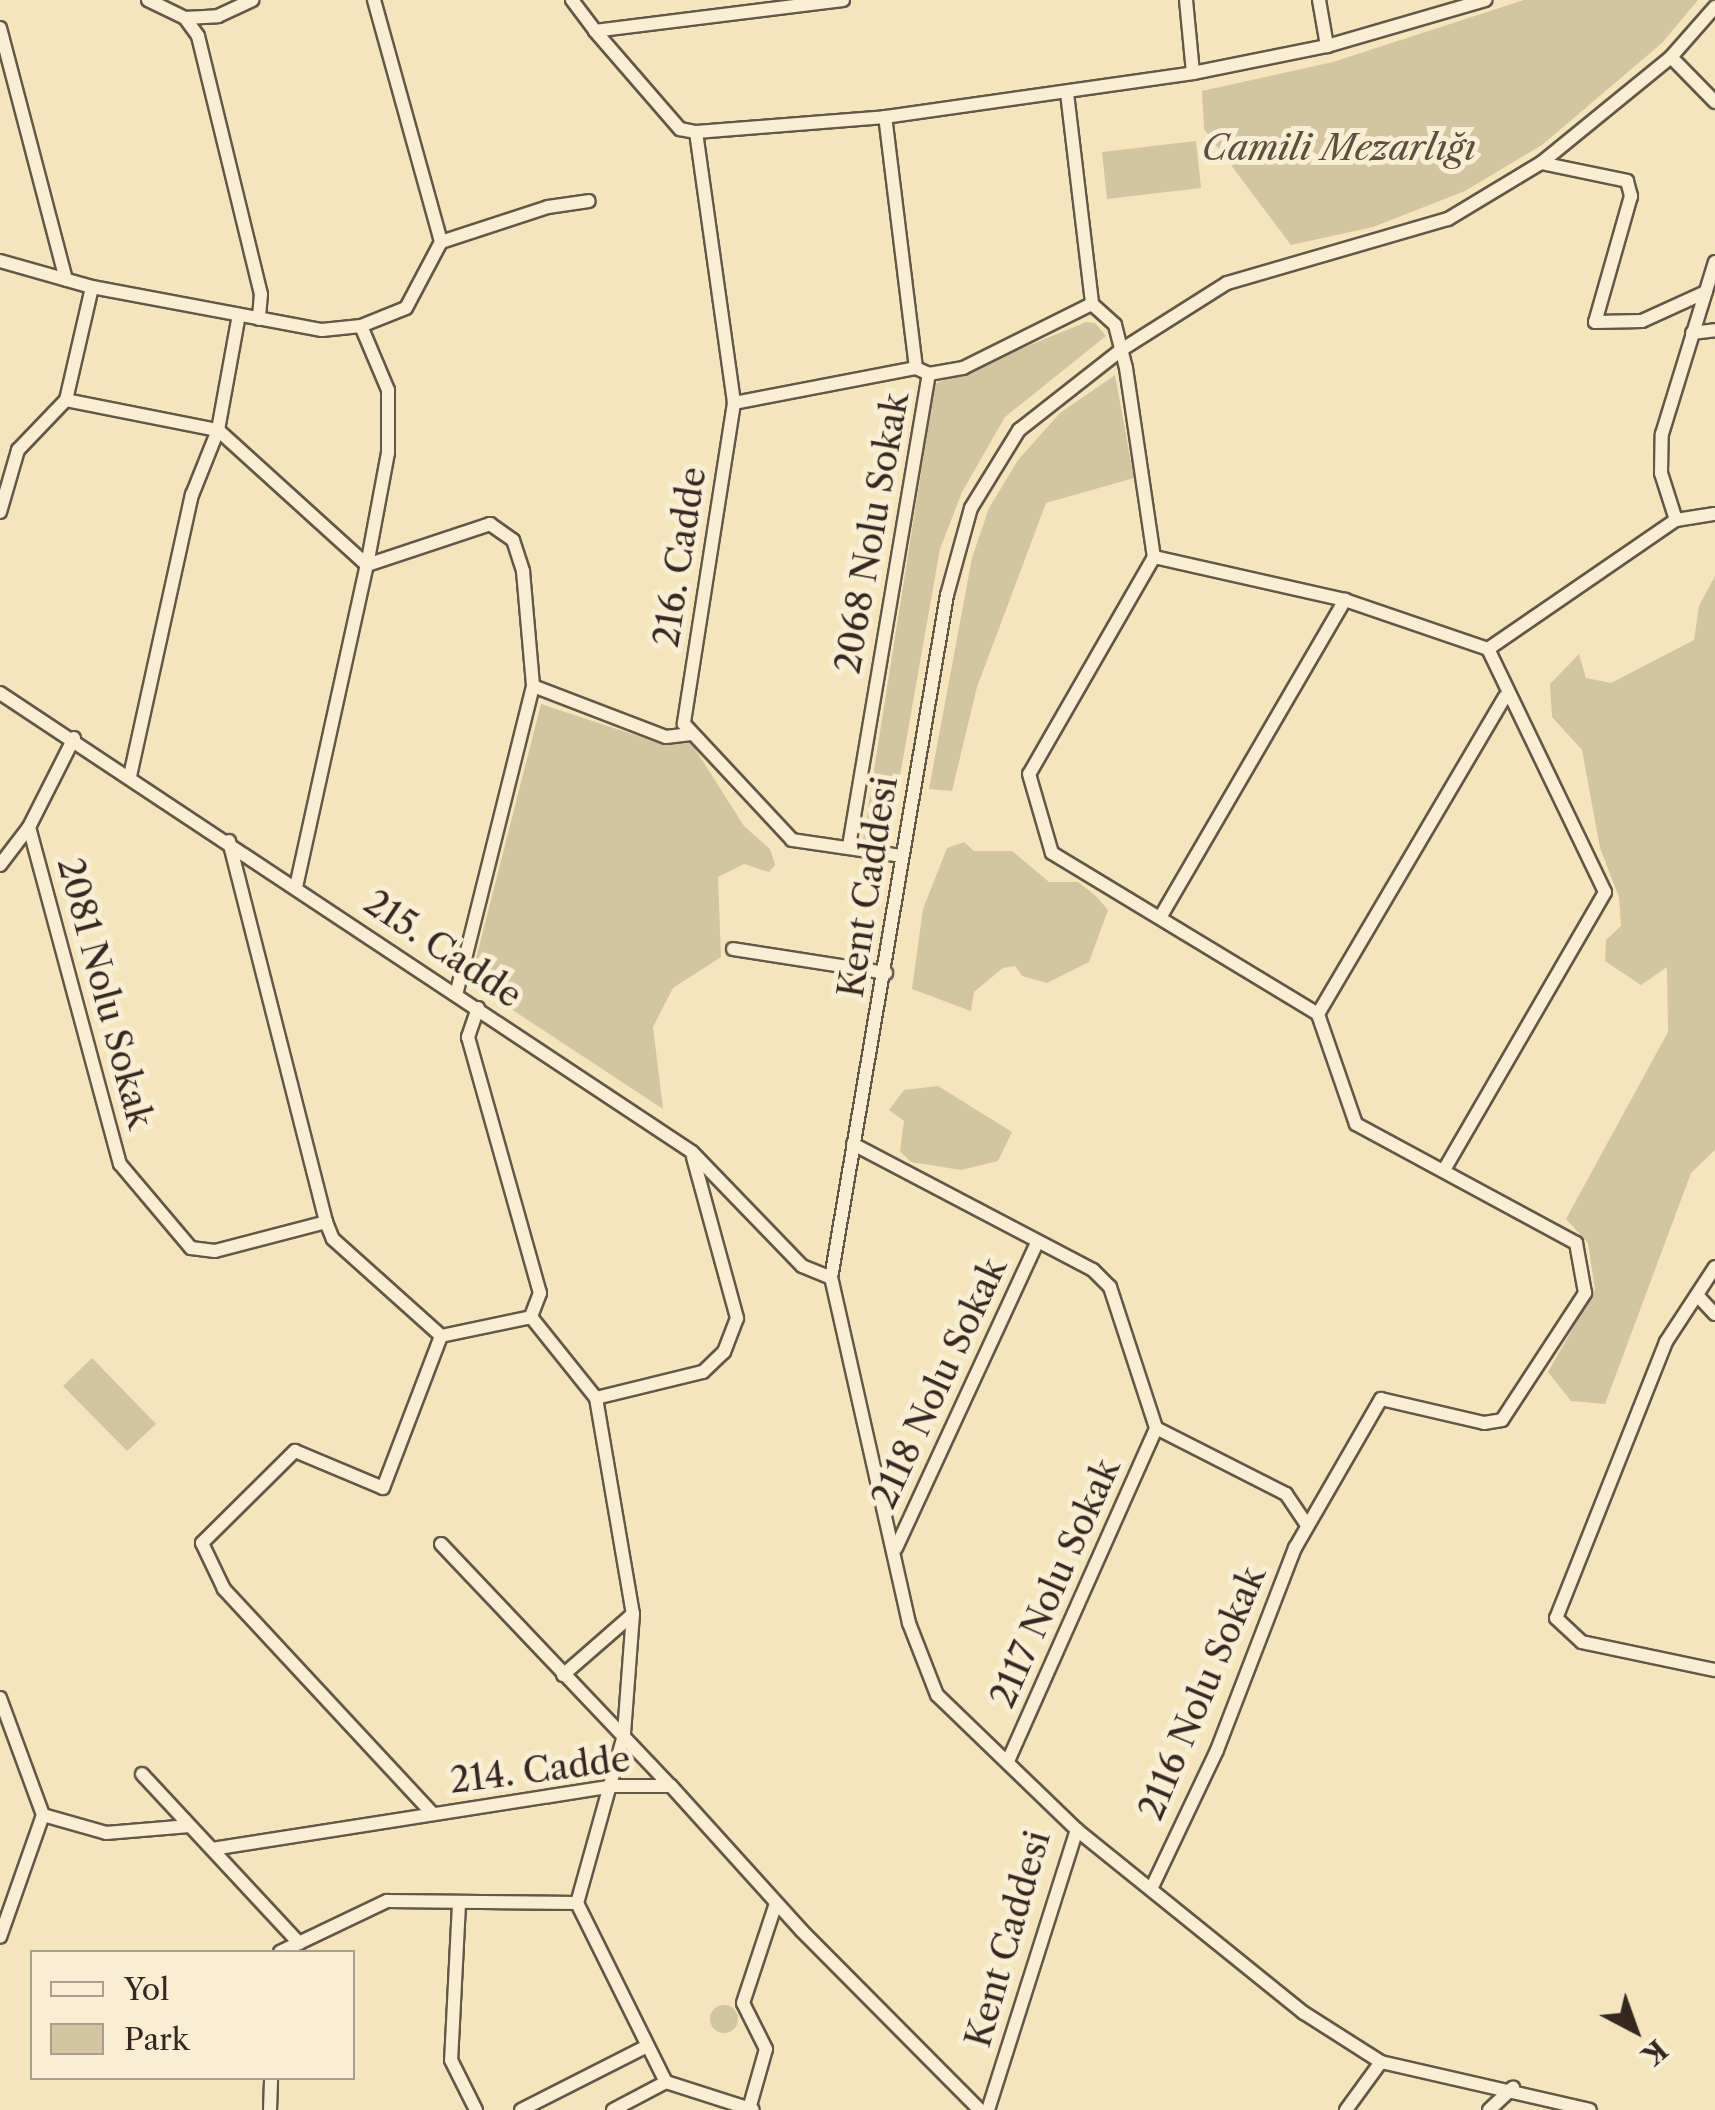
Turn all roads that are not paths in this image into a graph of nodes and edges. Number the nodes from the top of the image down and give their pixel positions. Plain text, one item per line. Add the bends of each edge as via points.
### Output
1 (148, 0) edge
2 (252, 0) edge
3 (374, 0) edge
4 (572, 0) edge
5 (843, 0) edge
6 (1186, 0) edge
7 (1319, 0) edge
8 (1483, 0) edge
9 (1715, 7) edge
10 (185, 18) junction
11 (0, 28) edge
12 (595, 31) junction
13 (1327, 46) junction
14 (1671, 56) junction
15 (1192, 73) junction
16 (1067, 93) junction
17 (1715, 102) edge
18 (885, 117) junction
19 (696, 132) junction
20 (1541, 163) junction
21 (589, 201) dead end
22 (441, 242) junction
23 (0, 262) edge
24 (1715, 262) edge
25 (66, 280) junction
26 (92, 287) junction
27 (1706, 292) junction
28 (1092, 304) junction
29 (239, 315) junction
30 (259, 319) junction
31 (362, 326) junction
32 (1715, 330) edge
33 (1692, 333) junction
34 (1120, 350) junction
35 (922, 371) junction
36 (66, 400) junction
37 (734, 403) junction
38 (218, 430) junction
39 (0, 512) edge
40 (1715, 514) edge
41 (1676, 520) junction
42 (1154, 558) junction
43 (368, 565) junction
44 (1345, 600) junction
45 (1488, 650) junction
46 (533, 686) junction
47 (0, 693) edge
48 (1506, 697) junction
49 (691, 734) junction
50 (74, 738) junction
51 (130, 776) junction
52 (29, 826) junction
53 (228, 840) junction
54 (849, 846) junction
55 (902, 856) junction
56 (0, 865) edge
57 (296, 887) junction
58 (1161, 916) junction
59 (733, 949) dead end
60 (886, 974) junction
61 (456, 995) junction
62 (478, 1008) junction
63 (1318, 1014) junction
64 (853, 1144) junction
65 (692, 1152) junction
66 (1444, 1170) junction
67 (326, 1222) junction
68 (1037, 1243) junction
69 (1715, 1267) edge
70 (832, 1278) junction
71 (1697, 1294) junction
72 (1715, 1314) edge
73 (531, 1317) junction
74 (441, 1336) junction
75 (596, 1398) junction
76 (1156, 1428) junction
77 (1307, 1525) junction
78 (441, 1544) dead end
79 (896, 1548) junction
80 (633, 1614) junction
81 (1715, 1670) edge
82 (563, 1675) junction
83 (0, 1698) edge
84 (624, 1735) junction
85 (1008, 1762) junction
86 (142, 1774) dead end
87 (613, 1786) junction
88 (670, 1786) junction
89 (432, 1814) junction
90 (43, 1815) junction
91 (190, 1826) junction
92 (1077, 1830) junction
93 (212, 1849) junction
94 (1153, 1885) junction
95 (577, 1903) junction
96 (776, 1903) junction
97 (459, 1904) junction
98 (0, 1936) edge
99 (299, 1943) junction
100 (284, 1950) edge
101 (645, 2048) junction
102 (1382, 2062) junction
103 (271, 2080) edge
104 (666, 2082) junction
105 (1513, 2088) junction
106 (751, 2109) edge
107 (270, 2110) edge
108 (476, 2110) edge
109 (521, 2110) edge
110 (613, 2110) edge
111 (980, 2110) edge
112 (988, 2110) edge
113 (1346, 2110) edge
114 (1488, 2110) edge
115 (1590, 2110) edge

1 - 10 street
2 - 10 street via 218,16
3 - 22 street
4 - 12 street
5 - 12 street
6 - 15 street
7 - 13 street
8 - 13 street
9 - 14 street, Kent Caddesi
10 - 30 street via 198,36 261,294
11 - 25 street
12 - 19 street via 680,128
13 - 15 street
14 - 17 street
14 - 20 street, Kent Caddesi
15 - 16 street
16 - 18 street
16 - 28 street
18 - 19 street
18 - 35 street, 2068 Nolu Sokak
19 - 37 street, 216. Cadde
20 - 27 street via 1627,182 1631,196 1595,322 1642,321
20 - 34 street, Kent Caddesi via 1448,219 1227,283
21 - 22 street via 548,207
22 - 31 street via 406,308
23 - 25 street
24 - 27 street
25 - 26 street
26 - 29 street
26 - 36 street
27 - 33 street
28 - 34 street via 1115,325
28 - 35 street via 963,368
29 - 30 street
29 - 38 street
30 - 31 street via 322,330
31 - 43 street via 388,390 388,453
32 - 33 street
33 - 41 street via 1662,434 1661,473
34 - 42 street via 1138,428
34 - 55 street, Kent Caddesi via 1019,430 971,508 948,595
35 - 37 street
35 - 54 street, 2068 Nolu Sokak
36 - 38 street
36 - 39 street via 18,450
37 - 49 street, 216. Cadde via 684,724
38 - 43 street
38 - 51 street via 192,495
40 - 41 street
41 - 45 street
42 - 44 street
42 - 58 street via 1029,774 1052,853
43 - 46 street via 490,524 513,540 523,571
43 - 57 street
44 - 45 street
44 - 58 street
45 - 48 street
46 - 49 street via 666,738
46 - 61 street
47 - 50 street, 215. Cadde
48 - 63 street
48 - 66 street via 1605,892
49 - 54 street via 792,840
50 - 51 street, 215. Cadde
50 - 52 street, 2081 Nolu Sokak
51 - 53 street, 215. Cadde
52 - 56 street
52 - 67 street, 2081 Nolu Sokak via 120,1164 191,1248 216,1251
53 - 57 street, 215. Cadde
53 - 67 street
54 - 55 street
55 - 60 street, Kent Caddesi
57 - 61 street, 215. Cadde
58 - 63 street
59 - 60 street
60 - 64 street, Kent Caddesi
61 - 62 street, 215. Cadde
62 - 65 street, 215. Cadde
62 - 73 street via 468,1038 540,1293
63 - 66 street via 1356,1124
64 - 68 street
64 - 70 street, Kent Caddesi
65 - 70 street, 215. Cadde via 802,1266
65 - 75 street via 737,1318 724,1352 703,1372
66 - 77 street, 2116 Nolu Sokak via 1576,1243 1586,1293 1502,1420 1484,1423 1381,1399
67 - 74 street via 333,1239
68 - 76 street via 1093,1270 1110,1287
68 - 79 street, 2118 Nolu Sokak
69 - 71 street
70 - 79 street, Kent Caddesi
71 - 72 street
71 - 81 street via 1666,1342 1556,1618 1582,1642
73 - 74 street
73 - 75 street
74 - 89 street via 383,1488 295,1452 202,1542 224,1588
75 - 80 street
76 - 77 street via 1286,1494
76 - 85 street, 2117 Nolu Sokak
77 - 94 street, 2116 Nolu Sokak via 1217,1750
78 - 82 street
79 - 85 street, Kent Caddesi via 910,1623 937,1695
80 - 82 street
80 - 84 street
82 - 84 street
83 - 90 street
84 - 87 street
84 - 88 street
85 - 92 street, Kent Caddesi
86 - 91 street
87 - 88 street, 214. Cadde
87 - 89 street, 214. Cadde
87 - 95 street
88 - 96 street, 214. Cadde
89 - 93 street, 214. Cadde
90 - 91 street via 106,1833
90 - 98 street
91 - 93 street
92 - 94 street
92 - 112 street, Kent Caddesi
93 - 99 street
94 - 102 street via 1304,2014
95 - 97 street
95 - 101 street
96 - 106 street via 743,2002 766,2049
96 - 111 street, 214. Cadde
97 - 99 street via 387,1901
97 - 108 street via 451,2060
99 - 100 street
101 - 104 street
101 - 109 street
102 - 105 street
102 - 113 street
103 - 107 street
104 - 106 street
104 - 110 street
105 - 114 street
105 - 115 street

